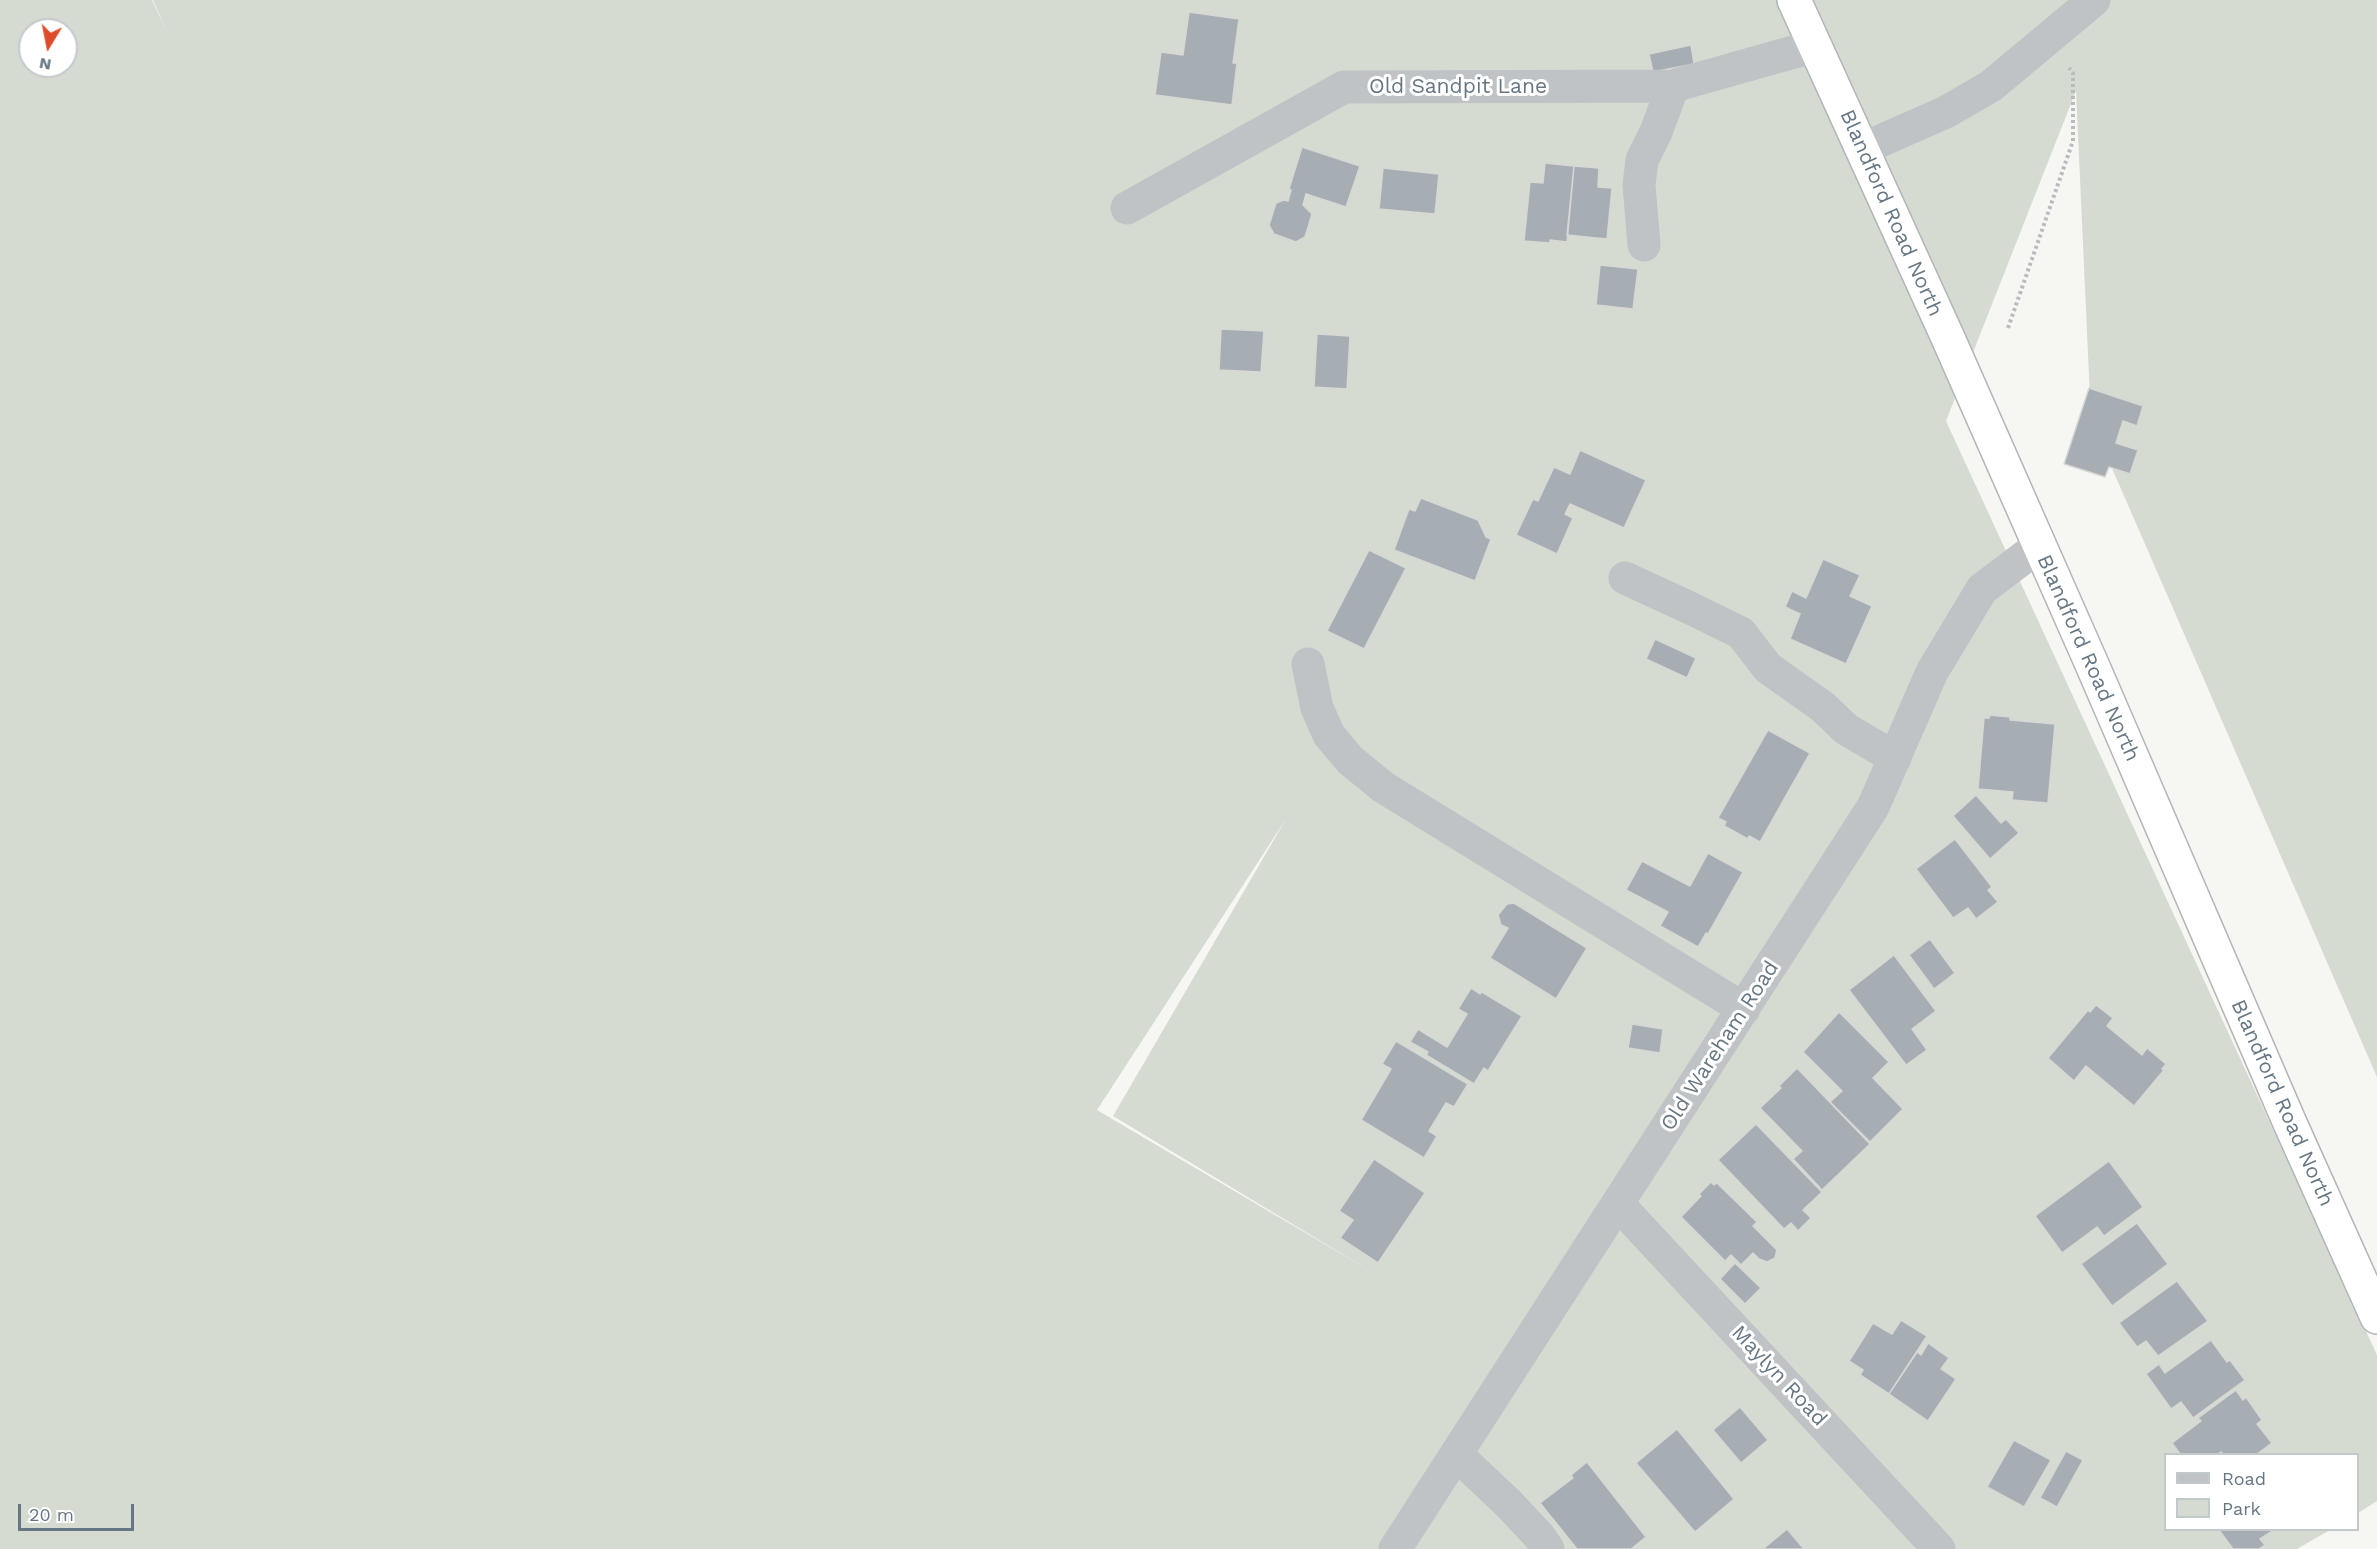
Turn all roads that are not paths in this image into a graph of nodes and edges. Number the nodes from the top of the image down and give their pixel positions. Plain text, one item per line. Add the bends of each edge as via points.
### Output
1 (1794, 0) edge
2 (2094, 0) edge
3 (1815, 46) junction
4 (1673, 86) junction
5 (1862, 149) junction
6 (1127, 208) dead end
7 (1644, 245) dead end
8 (2039, 546) junction
9 (1624, 578) dead end
10 (1308, 664) dead end
11 (1894, 758) junction
12 (1744, 1009) junction
13 (1618, 1204) junction
14 (2377, 1317) edge
15 (1456, 1454) junction
16 (1395, 1549) edge
17 (1548, 1549) edge
18 (1939, 1549) edge

1 - 3 highway, Blandford Road North
2 - 5 street via 1990,86 1946,112
3 - 4 street, Old Sandpit Lane
3 - 5 highway, Blandford Road North
4 - 6 street, Old Sandpit Lane via 1344,87
4 - 7 street via 1642,160 1639,185
5 - 8 highway, Blandford Road North
8 - 11 street, Old Wareham Road via 1982,589 1932,672
8 - 14 highway, Blandford Road North
9 - 11 street via 1741,633 1768,668 1823,707 1846,729
10 - 12 street via 1317,708 1329,735 1350,760 1383,787
11 - 12 street, Old Wareham Road via 1873,807
12 - 13 street, Old Wareham Road
13 - 15 street, Old Wareham Road
13 - 18 street, Maylyn Road
15 - 16 street, Old Wareham Road
15 - 17 street via 1509,1504

